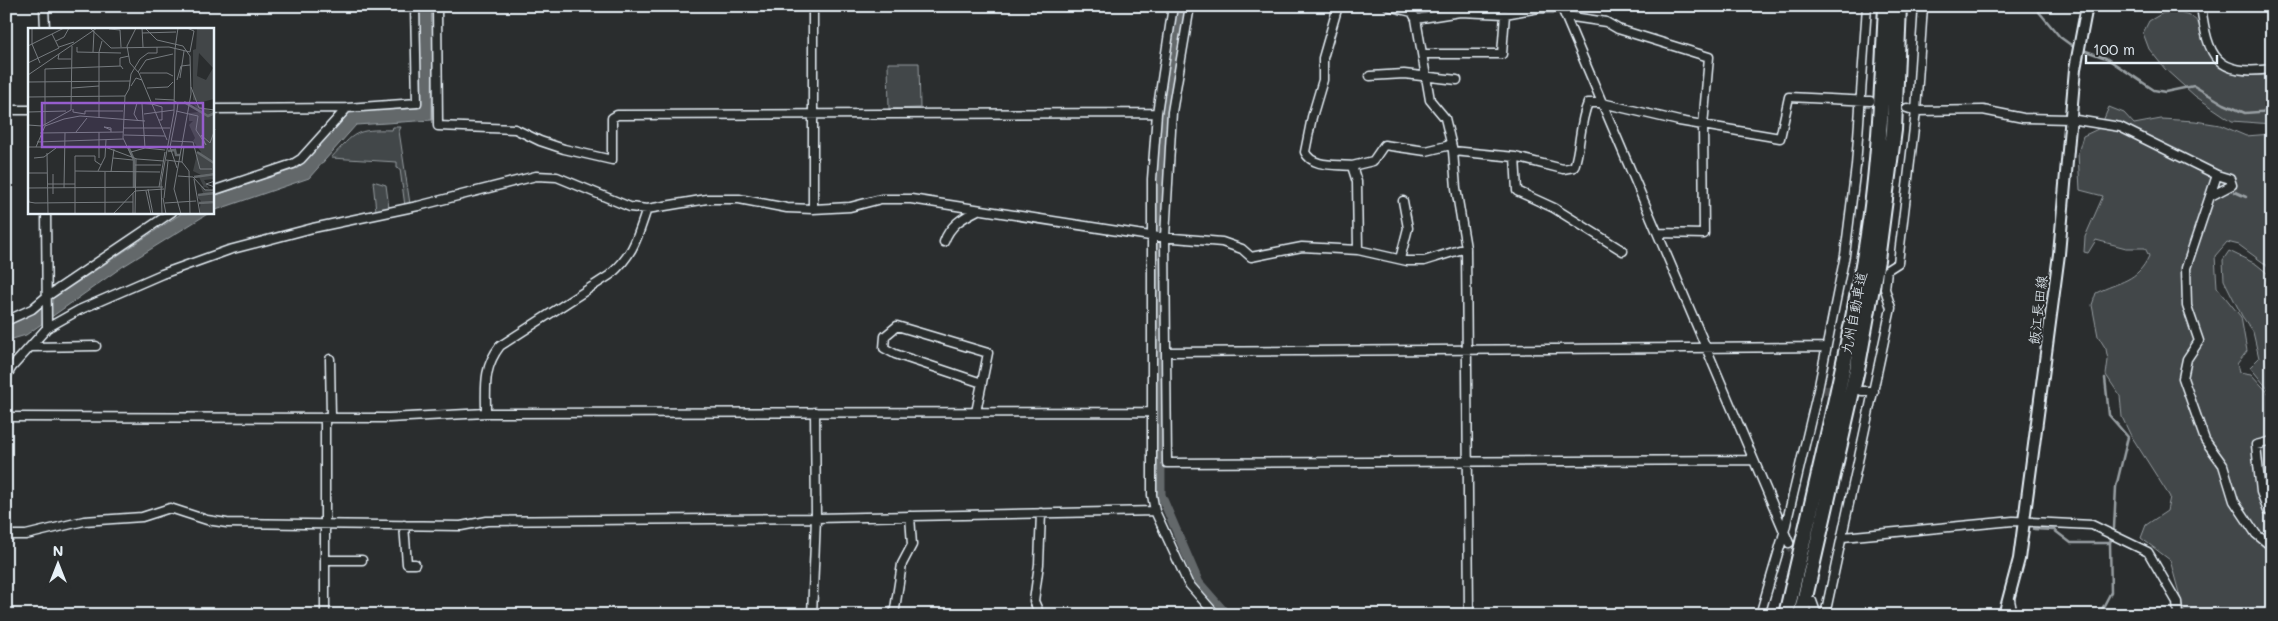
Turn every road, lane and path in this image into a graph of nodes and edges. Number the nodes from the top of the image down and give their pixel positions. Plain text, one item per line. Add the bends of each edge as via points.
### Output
1 (44, 6) edge
2 (415, 6) edge
3 (437, 6) edge
4 (813, 6) edge
5 (1173, 6) edge
6 (1190, 6) edge
7 (1338, 6) edge
8 (1388, 6) edge
9 (1867, 6) edge
10 (1886, 6) edge
11 (1899, 6) edge
12 (1923, 6) edge
13 (2087, 6) edge
14 (2201, 6) edge
15 (1562, 7) edge
16 (1505, 14) junction
17 (1566, 16) junction
18 (1416, 19) junction
19 (44, 28) edge
20 (1422, 54) junction
21 (2272, 69) edge
22 (1370, 76) dead end
23 (1426, 77) junction
24 (1457, 80) dead end
25 (1866, 100) junction
26 (1602, 103) junction
27 (347, 108) junction
28 (1907, 108) dead end
29 (214, 109) edge
30 (6, 110) edge
31 (28, 110) edge
32 (1916, 111) junction
33 (1157, 113) junction
34 (813, 114) junction
35 (2070, 119) junction
36 (1703, 126) junction
37 (1452, 148) junction
38 (1515, 157) junction
39 (1352, 166) junction
40 (2217, 176) junction
41 (214, 190) edge
42 (2210, 196) junction
43 (1404, 201) dead end
44 (647, 209) junction
45 (813, 209) junction
46 (978, 210) junction
47 (46, 214) edge
48 (169, 214) edge
49 (1658, 233) junction
50 (1150, 236) junction
51 (1165, 237) junction
52 (944, 242) dead end
53 (1466, 248) junction
54 (1358, 250) junction
55 (1623, 251) dead end
56 (1400, 258) junction
57 (46, 299) junction
58 (6, 321) edge
59 (47, 326) junction
60 (96, 346) dead end
61 (1705, 346) junction
62 (30, 347) junction
63 (1826, 347) junction
64 (1468, 349) junction
65 (1166, 352) junction
66 (330, 359) dead end
67 (6, 378) edge
68 (982, 382) junction
69 (1862, 391) dead end
70 (1874, 391) junction
71 (815, 412) junction
72 (976, 412) junction
73 (1151, 412) junction
74 (486, 413) junction
75 (6, 417) edge
76 (328, 418) junction
77 (2272, 441) edge
78 (1753, 460) junction
79 (1468, 461) junction
80 (1155, 511) junction
81 (2272, 511) edge
82 (1041, 513) junction
83 (910, 516) junction
84 (816, 518) junction
85 (2024, 521) junction
86 (326, 524) junction
87 (404, 525) junction
88 (1784, 532) junction
89 (6, 535) edge
90 (1843, 537) junction
91 (1789, 544) tunnel mouth
92 (2272, 547) edge
93 (326, 560) junction
94 (362, 560) dead end
95 (415, 564) dead end
96 (2010, 600) junction
97 (1812, 601) dead end
98 (325, 615) edge
99 (812, 615) edge
100 (894, 615) edge
101 (1040, 615) edge
102 (1216, 615) edge
103 (1470, 615) edge
104 (1760, 615) edge
105 (1786, 615) edge
106 (1801, 615) edge
107 (1818, 615) edge
108 (1825, 615) edge
109 (2004, 615) edge
110 (2014, 615) edge
111 (2178, 615) edge

1 - 19 street
2 - 27 street via 417,103
3 - 34 street via 438,126 515,129 564,149 612,160 612,118 617,115
4 - 34 street
5 - 33 street
6 - 51 street via 1172,112
7 - 39 street via 1323,58 1323,80 1305,152 1316,163
8 - 18 street via 1412,12
9 - 25 street
10 - 105 highway, 九州自動車道 via 1880,128 1865,258
11 - 106 highway, 九州自動車道 via 1894,130 1878,260 1858,365
12 - 32 street
13 - 35 main road, 飯江長田線
14 - 21 street via 2205,33 2214,54 2227,68 2252,72
15 - 16 street
15 - 17 street
16 - 18 street via 1460,12
16 - 20 street via 1502,54
17 - 26 street
17 - 36 street via 1606,22 1618,29 1709,57
18 - 20 street
20 - 23 street
22 - 23 street via 1391,73
23 - 24 street
23 - 37 street via 1430,100 1445,118
25 - 36 street via 1789,97 1780,138
25 - 63 street via 1845,255
26 - 36 street
26 - 38 street via 1588,103 1583,114 1574,167 1563,169
26 - 49 street
27 - 29 street
27 - 41 street via 293,164
28 - 32 street
30 - 31 street
32 - 35 street via 1983,110 2023,118
32 - 70 street via 1898,263 1888,270 1885,289 1891,308
33 - 34 street
33 - 50 street
34 - 45 street
35 - 40 street via 2120,127
35 - 85 main road, 飯江長田線 via 2059,254
36 - 49 street via 1704,234
37 - 38 street
37 - 39 street via 1426,151 1384,145 1374,161
37 - 53 street
38 - 55 street via 1517,190 1554,208
39 - 54 street via 1357,182
40 - 42 street
40 - 42 street via 2230,179 2232,184
42 - 92 street via 2186,268 2186,306 2199,341 2187,359 2183,378 2205,440 2224,465 2234,500 2256,534
43 - 56 street via 1408,228
44 - 45 street via 715,199
44 - 59 street via 630,207 557,177 536,176 229,250 117,293
44 - 74 street via 629,257 623,263 610,275 500,346 490,358 486,371
45 - 46 street via 850,207 881,199
46 - 50 street
46 - 52 street via 954,225
47 - 57 street
48 - 57 street
49 - 61 street
50 - 51 street
50 - 73 street
51 - 54 street via 1222,242 1242,249 1252,257 1302,247
51 - 65 street
53 - 56 street via 1424,261
53 - 64 street
54 - 56 street
57 - 58 street
57 - 59 street
59 - 62 street
60 - 62 street
61 - 63 street
61 - 64 street
61 - 78 street
62 - 67 street
63 - 88 street via 1821,390
64 - 65 street
64 - 79 street
65 - 79 street via 1167,463
66 - 76 street
68 - 68 street via 988,353 897,326 885,336 884,348 895,354
68 - 72 street
69 - 70 street
70 - 90 street
71 - 72 street
71 - 74 street
71 - 84 street
72 - 73 street
73 - 80 street
74 - 76 street
75 - 76 street
76 - 86 street
77 - 81 street via 2256,445 2261,492 2268,510
78 - 79 street
78 - 88 street
79 - 103 street
80 - 82 street
80 - 102 street via 1188,583
82 - 83 street
82 - 101 street via 1034,601
83 - 84 street
83 - 100 street via 912,544 902,564
84 - 87 street via 486,521 461,526
84 - 99 street
85 - 90 street
85 - 96 main road, 飯江長田線
85 - 111 street via 2092,525 2148,552 2177,602
86 - 87 street
86 - 89 street via 226,524 170,508 142,518 84,521 26,535
86 - 93 street
87 - 95 street via 407,564
88 - 91 street
88 - 104 street
90 - 108 street
93 - 94 street
93 - 98 street
96 - 109 main road, 飯江長田線
96 - 110 street
97 - 107 street

